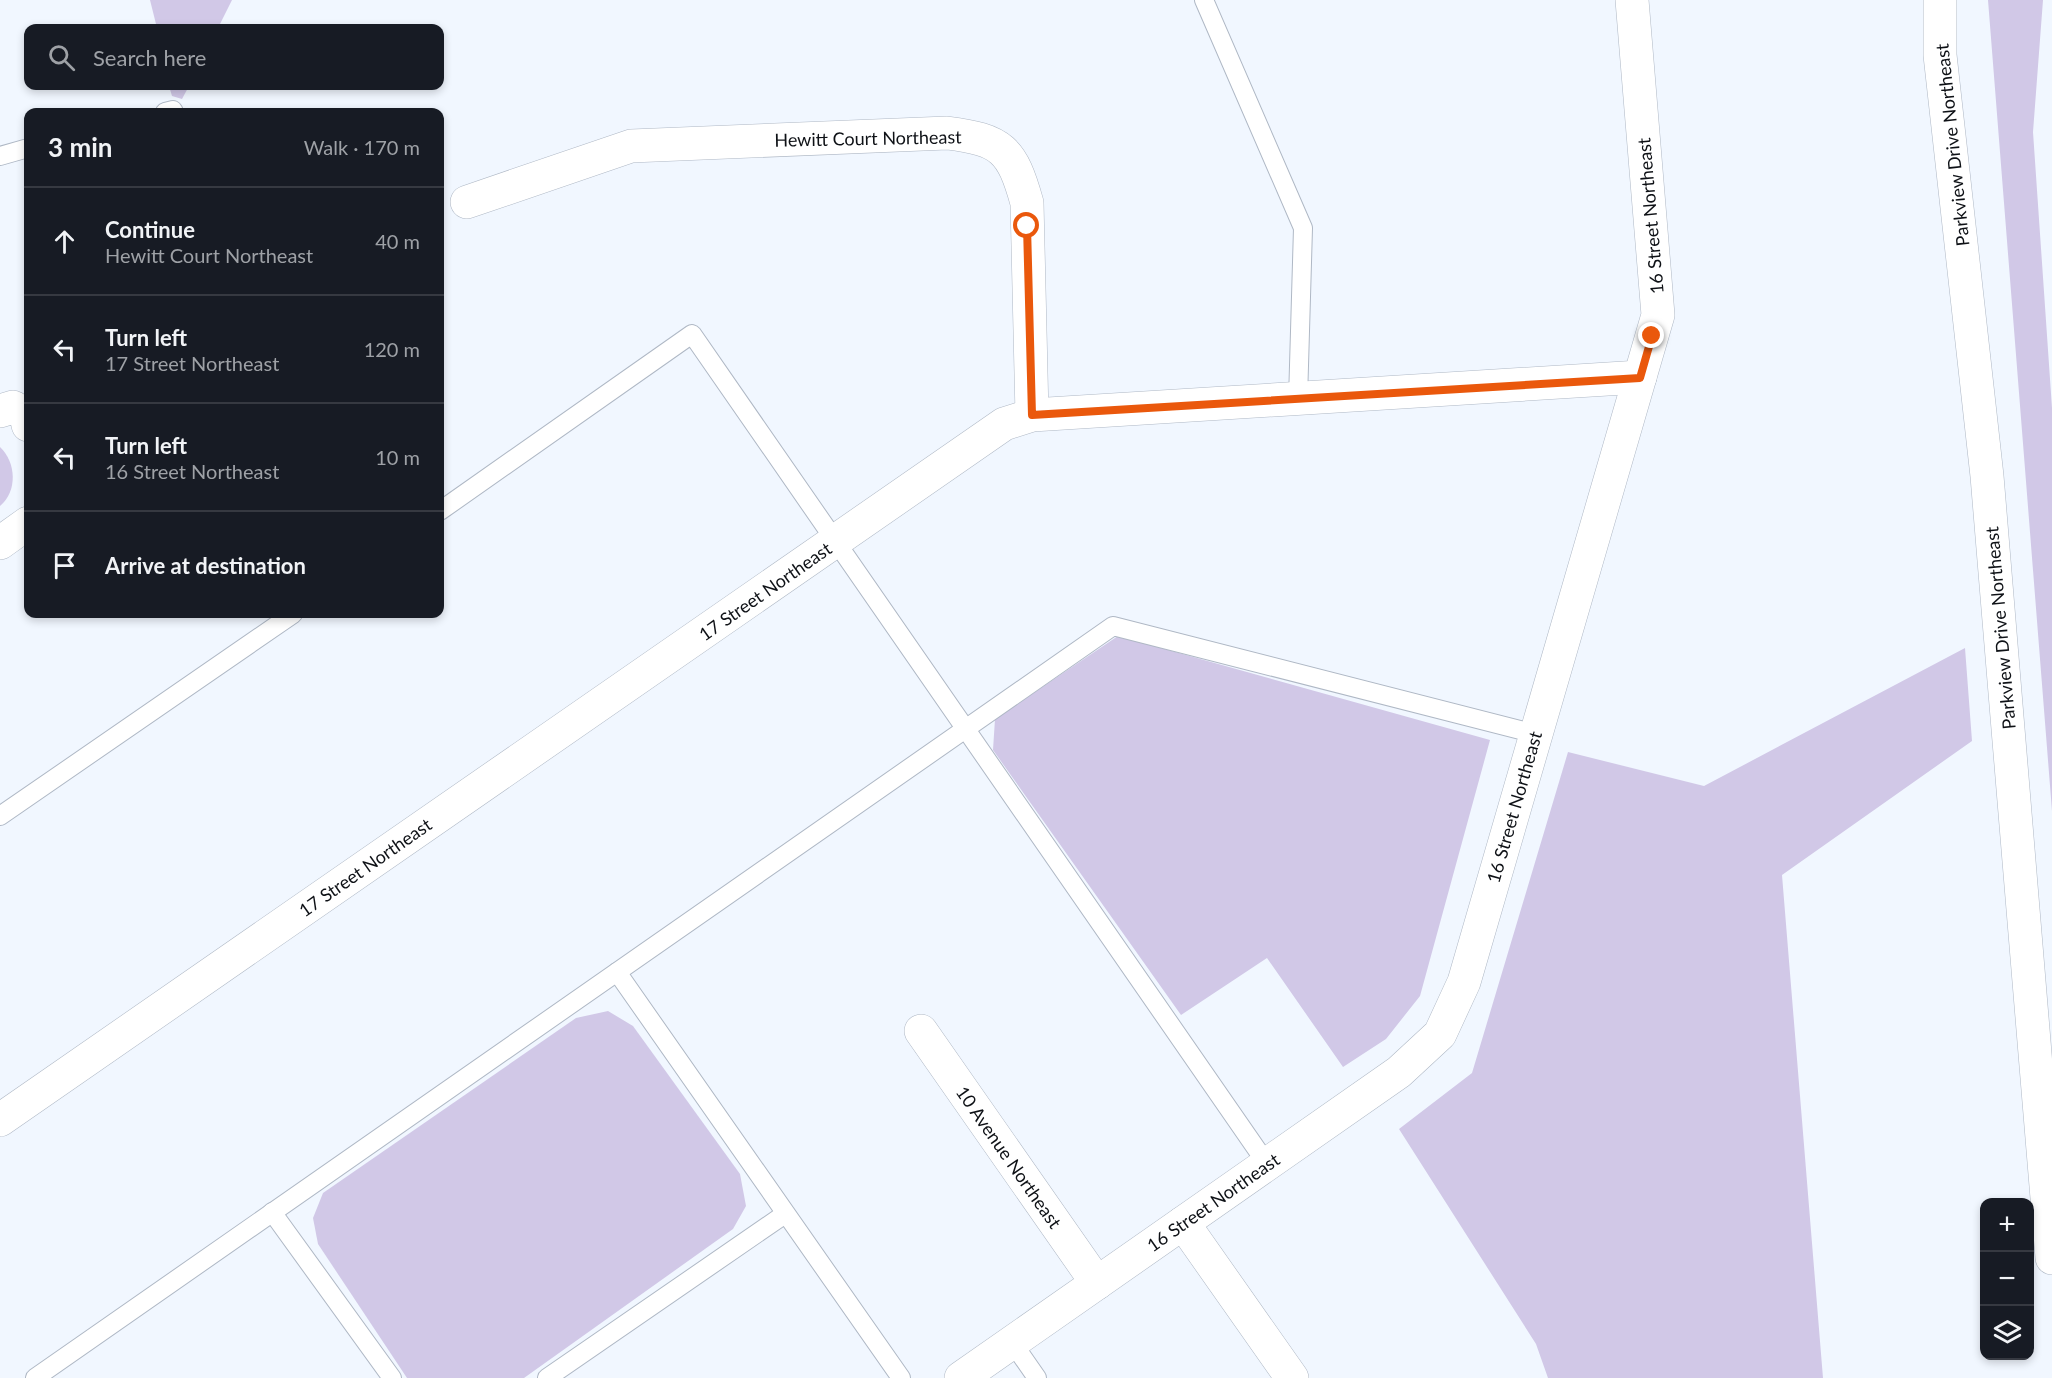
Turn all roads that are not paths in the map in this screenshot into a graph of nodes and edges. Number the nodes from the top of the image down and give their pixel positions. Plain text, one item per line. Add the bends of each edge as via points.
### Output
1 (1204, 0) edge
2 (1632, 0) edge
3 (1940, 0) edge
4 (24, 149) edge
5 (0, 156) edge
6 (467, 202) dead end
7 (1640, 378) junction
8 (1298, 400) junction
9 (0, 411) edge
10 (24, 414) edge
11 (1032, 415) junction
12 (444, 508) edge
13 (24, 526) edge
14 (836, 542) junction
15 (0, 543) edge
16 (287, 618) edge
17 (966, 729) junction
18 (1536, 734) junction
19 (0, 816) edge
20 (617, 972) junction
21 (921, 1031) dead end
22 (0, 1120) edge
23 (1267, 1164) junction
24 (272, 1212) junction
25 (784, 1214) junction
26 (1183, 1223) junction
27 (2052, 1258) edge
28 (1097, 1283) junction
29 (1012, 1342) junction
30 (35, 1378) edge
31 (392, 1378) edge
32 (547, 1378) edge
33 (901, 1378) edge
34 (961, 1378) edge
35 (1037, 1378) edge
36 (1292, 1378) edge

1 - 8 lane via 1303,228
2 - 7 street, 16 Street Northeast via 1658,315
3 - 27 street, Parkview Drive Northeast via 1940,54 1988,476
4 - 5 lane
6 - 11 street, Hewitt Court Northeast via 630,146 947,133 980,137 1003,148 1018,174 1027,202
7 - 8 street, 17 Street Northeast
7 - 18 street, 16 Street Northeast
8 - 11 street, 17 Street Northeast
9 - 10 street via 13,407
11 - 14 street, 17 Street Northeast via 1004,424
12 - 14 lane via 692,334
13 - 15 street
14 - 17 lane
14 - 22 street, 17 Street Northeast
16 - 19 lane
17 - 18 lane via 1113,626
17 - 20 lane
17 - 23 lane
18 - 23 street, 16 Street Northeast via 1464,981 1440,1034 1399,1072
20 - 24 lane
20 - 25 lane
21 - 28 street, 10 Avenue Northeast
23 - 26 street, 16 Street Northeast
24 - 30 lane
24 - 31 lane
25 - 32 lane
25 - 33 lane
26 - 28 street, 16 Street Northeast
26 - 36 street
28 - 29 street, 16 Street Northeast
29 - 34 street, 16 Street Northeast
29 - 35 lane

